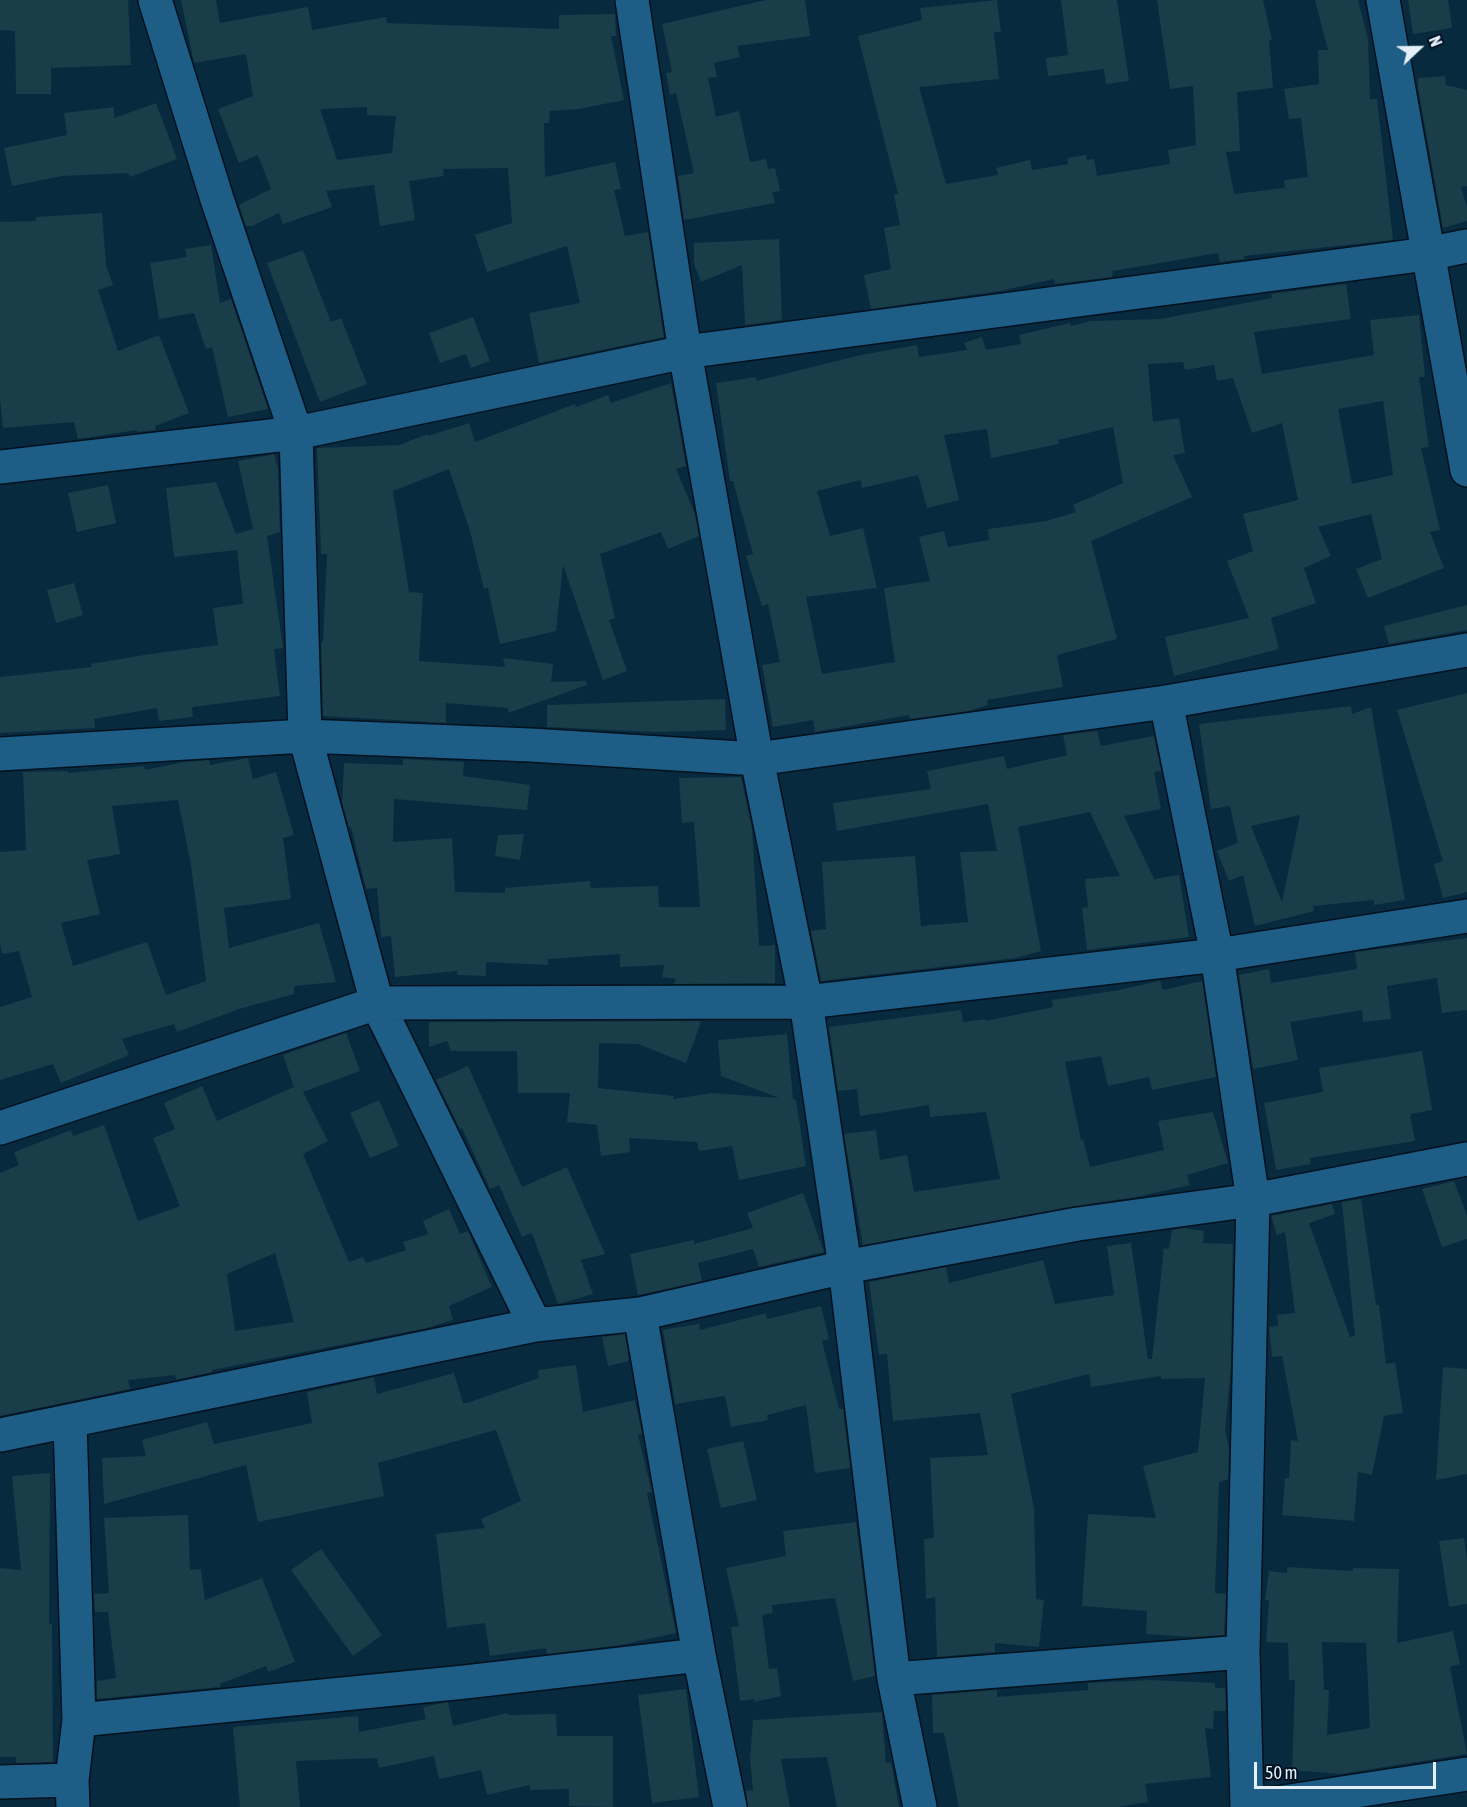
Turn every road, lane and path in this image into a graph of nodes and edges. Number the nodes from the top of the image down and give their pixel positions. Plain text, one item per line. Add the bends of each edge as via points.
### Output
1 (155, 0) edge
2 (632, 0) edge
3 (1383, 0) edge
4 (1467, 246) edge
5 (1426, 254) junction
6 (685, 352) junction
7 (296, 433) junction
8 (0, 467) edge
9 (1467, 470) edge
10 (1467, 650) edge
11 (1166, 702) junction
12 (306, 736) junction
13 (0, 754) edge
14 (757, 759) junction
15 (1467, 916) edge
16 (1217, 955) junction
17 (806, 1002) junction
18 (377, 1003) junction
19 (0, 1128) edge
20 (1467, 1159) edge
21 (1253, 1200) junction
22 (845, 1267) junction
23 (640, 1314) junction
24 (535, 1325) junction
25 (70, 1422) junction
26 (0, 1435) edge
27 (1243, 1652) junction
28 (699, 1655) junction
29 (894, 1679) junction
30 (79, 1720) junction
31 (1467, 1774) edge
32 (0, 1782) edge
33 (72, 1793) edge
34 (730, 1807) edge
35 (921, 1807) edge
36 (1249, 1807) edge

1 - 7 street
2 - 6 street
3 - 5 street
4 - 5 street
5 - 6 street
5 - 9 street
6 - 7 street
6 - 14 street
7 - 8 street
7 - 12 street
10 - 11 street
11 - 14 street
11 - 16 street
12 - 13 street
12 - 14 street
12 - 18 street
14 - 17 street
15 - 16 street
16 - 17 street
16 - 21 street
17 - 18 street
17 - 22 street
18 - 19 street
18 - 24 street
20 - 21 street
21 - 22 street via 1078,1224
21 - 27 street
22 - 23 street
22 - 29 street
23 - 24 street
23 - 28 street
24 - 25 street
25 - 26 street
25 - 30 street
27 - 29 street
27 - 36 street
28 - 30 street
28 - 34 street
29 - 35 street
30 - 33 street
31 - 36 street
32 - 33 street

